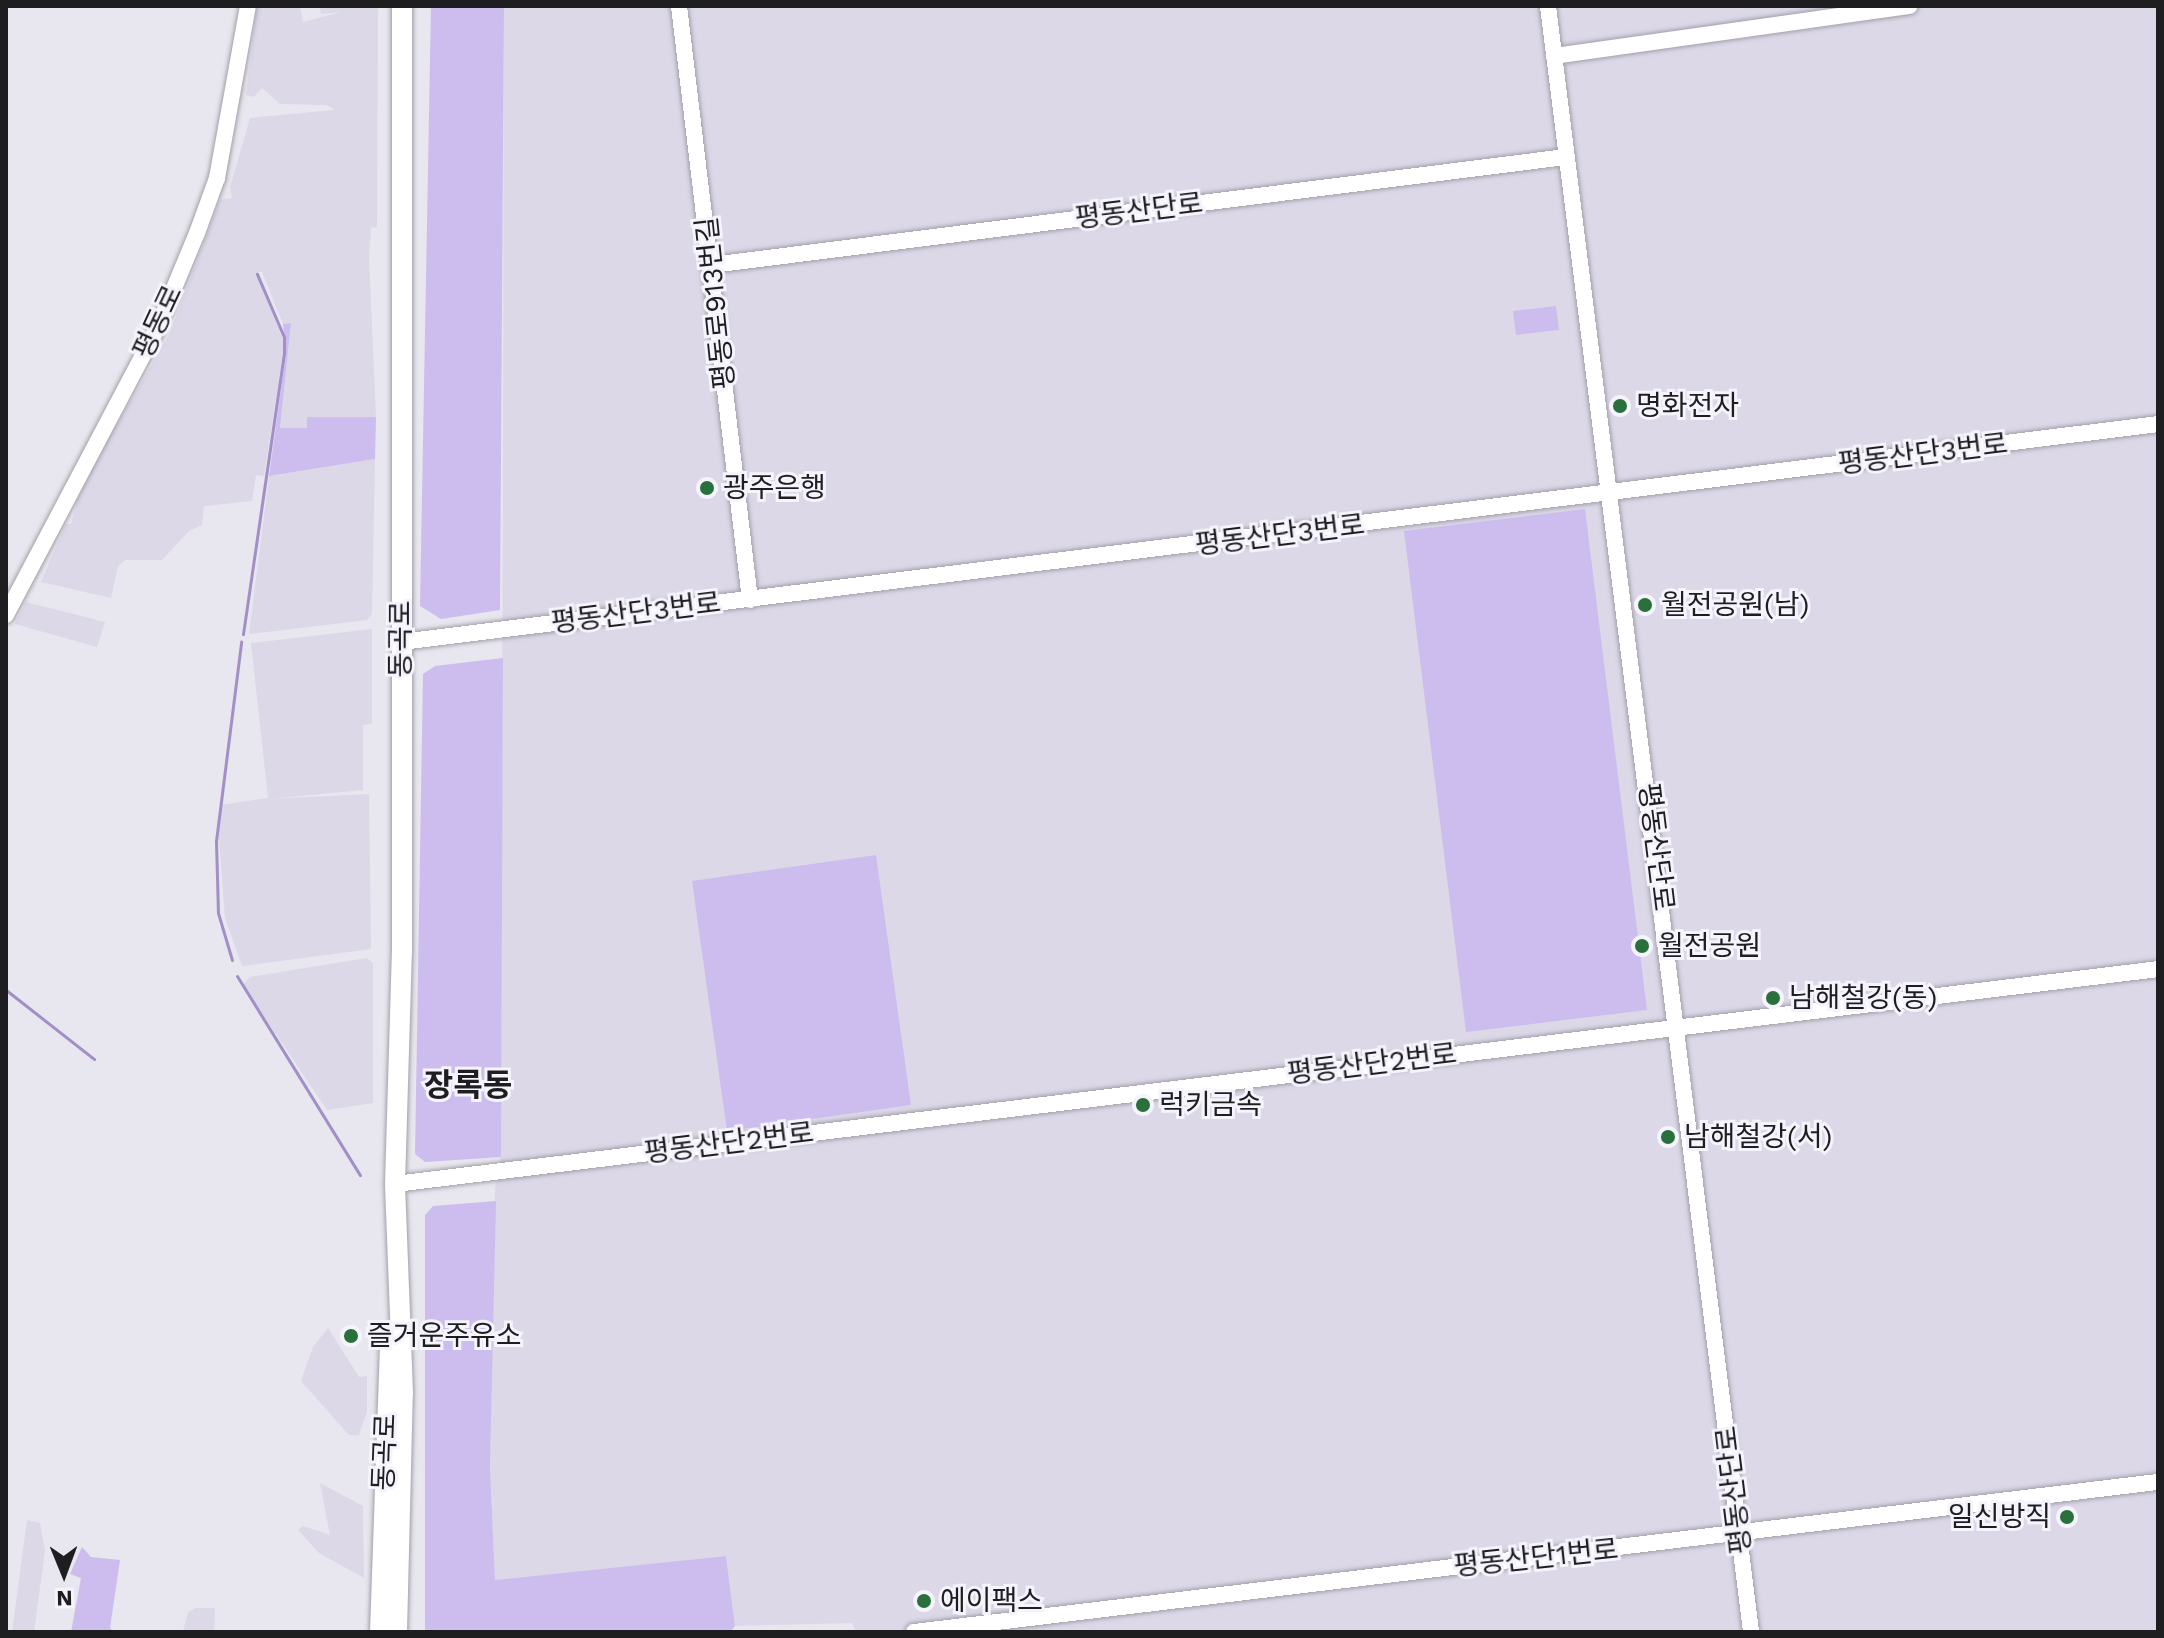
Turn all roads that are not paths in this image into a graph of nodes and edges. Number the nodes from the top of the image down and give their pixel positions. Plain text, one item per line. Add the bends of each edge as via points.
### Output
1 (248, 6) edge
2 (402, 6) edge
3 (679, 6) edge
4 (1548, 6) edge
5 (1910, 6) edge
6 (1554, 56) junction
7 (1566, 157) junction
8 (712, 265) junction
9 (2158, 424) edge
10 (1612, 494) junction
11 (750, 600) junction
12 (6, 615) edge
13 (401, 642) junction
14 (2158, 969) edge
15 (1679, 1028) junction
16 (395, 1184) junction
17 (397, 1272) junction
18 (2158, 1482) edge
19 (1740, 1535) junction
20 (380, 1632) edge
21 (397, 1632) edge
22 (914, 1632) edge
23 (1751, 1632) edge

1 - 12 street, 평동로 via 217,178 197,233 158,327
2 - 13 main road, 동곡로
3 - 8 street, 평동로913번길
4 - 6 street, 평동산단로
5 - 6 street
6 - 7 street, 평동산단로
7 - 8 street, 평동산단로
7 - 10 street, 평동산단로
8 - 11 street, 평동로913번길
9 - 10 street, 평동산단3번로
10 - 11 street, 평동산단3번로
10 - 15 street, 평동산단로
11 - 13 street, 평동산단3번로
13 - 16 main road, 동곡로 via 402,952
14 - 15 street, 평동산단2번로
15 - 16 street, 평동산단2번로
15 - 19 street, 평동산단로
16 - 17 main road, 동곡로
17 - 20 main road, 동곡로 via 387,1384
17 - 21 main road, 동곡로 via 403,1393
18 - 19 street, 평동산단1번로
19 - 22 street, 평동산단1번로
19 - 23 street, 평동산단로

